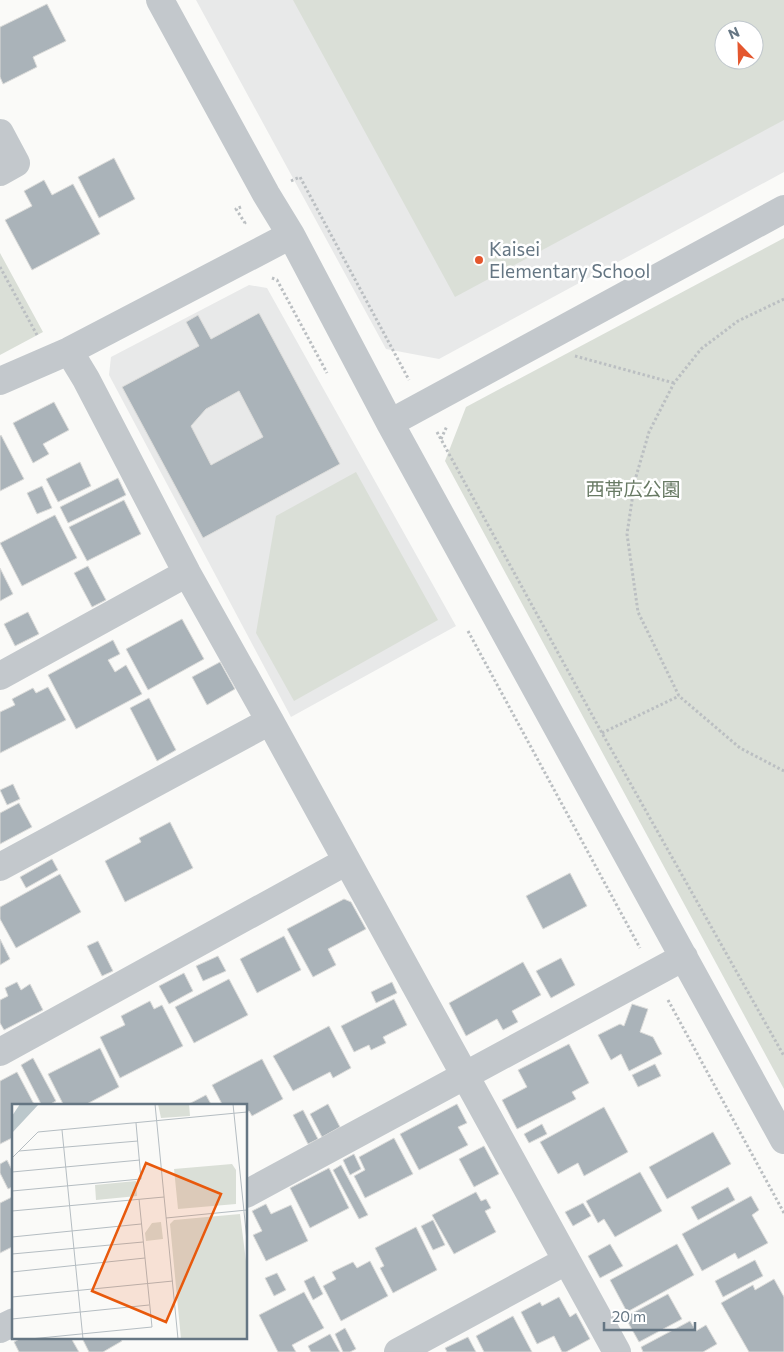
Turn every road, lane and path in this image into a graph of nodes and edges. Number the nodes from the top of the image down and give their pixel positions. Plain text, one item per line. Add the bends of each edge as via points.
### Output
1 (160, 0) edge
2 (0, 133) edge
3 (0, 172) edge
4 (784, 209) edge
5 (291, 236) junction
6 (0, 267) edge
7 (269, 277) dead end
8 (784, 299) edge
9 (39, 339) dead end
10 (68, 351) junction
11 (572, 355) dead end
12 (330, 377) dead end
13 (0, 382) edge
14 (674, 383) junction
15 (423, 406) junction
16 (390, 423) junction
17 (187, 573) junction
18 (468, 631) dead end
19 (0, 676) edge
20 (679, 696) junction
21 (270, 721) junction
22 (602, 733) junction
23 (784, 771) edge
24 (347, 861) junction
25 (0, 867) edge
26 (684, 956) junction
27 (654, 973) junction
28 (0, 1052) edge
29 (784, 1056) edge
30 (465, 1074) junction
31 (784, 1140) edge
32 (248, 1193) edge
33 (784, 1213) edge
34 (566, 1261) junction
35 (12, 1323) edge
36 (0, 1330) edge
37 (398, 1352) edge
38 (617, 1352) edge

1 - 5 street
2 - 3 street via 16,163
4 - 15 street
5 - 10 street
5 - 16 street
6 - 9 path
7 - 12 path via 277,280
8 - 14 path via 738,321 701,349
10 - 13 street
10 - 17 street via 86,379
11 - 14 path
14 - 20 path via 648,432 635,480 627,534 638,612
15 - 16 street
15 - 22 path
16 - 26 street
17 - 19 street
17 - 21 street
18 - 27 path
20 - 22 path
20 - 23 path via 740,748
21 - 24 street
21 - 25 street
22 - 29 path
24 - 28 street
24 - 30 street
26 - 27 street
26 - 31 street
27 - 30 street
27 - 33 path
30 - 32 street
30 - 34 street
34 - 37 street
34 - 38 street
35 - 36 street

